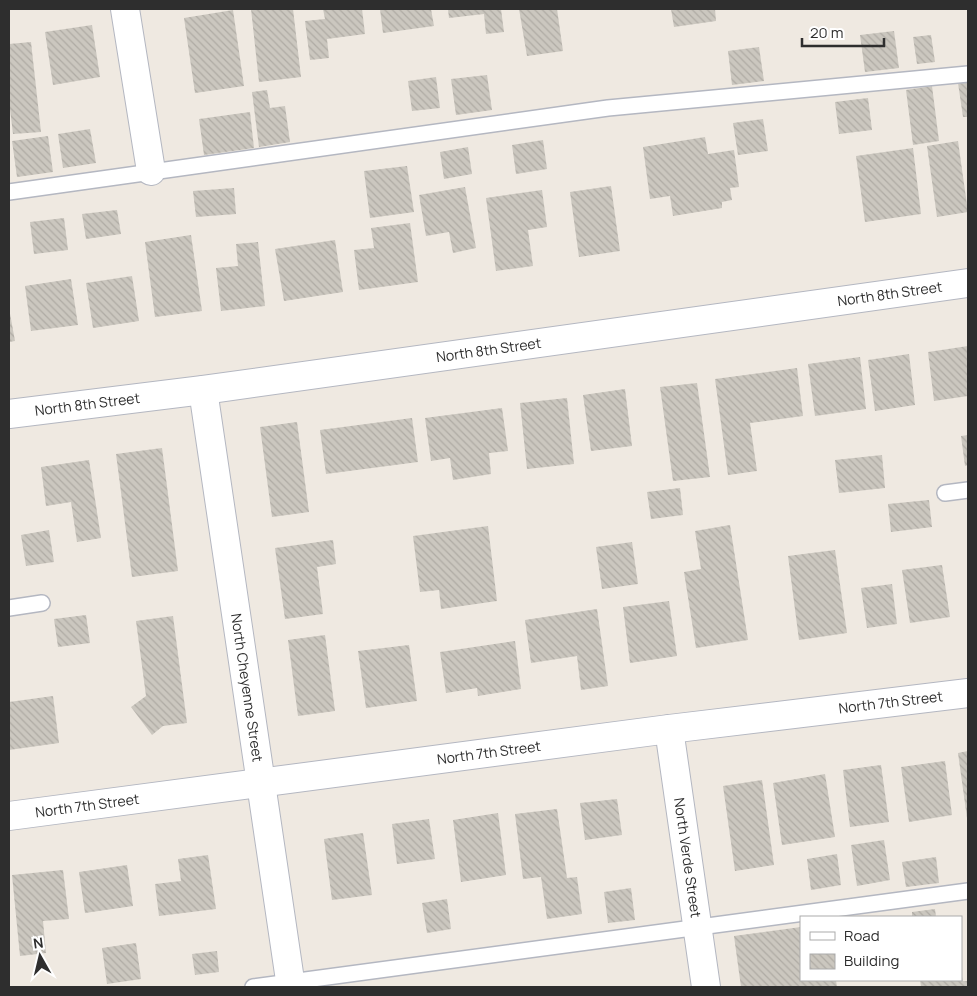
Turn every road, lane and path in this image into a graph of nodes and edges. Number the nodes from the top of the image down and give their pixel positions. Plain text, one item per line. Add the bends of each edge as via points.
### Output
1 (126, 9) edge
2 (968, 74) edge
3 (151, 171) junction
4 (9, 192) edge
5 (968, 283) edge
6 (203, 390) junction
7 (9, 414) edge
8 (968, 490) edge
9 (945, 493) dead end
10 (42, 603) dead end
11 (9, 608) edge
12 (968, 693) edge
13 (669, 729) junction
14 (260, 784) junction
15 (9, 816) edge
16 (968, 891) edge
17 (697, 928) junction
18 (291, 985) edge
19 (253, 987) edge
20 (706, 987) edge

1 - 3 street
2 - 3 lane via 608,108
3 - 4 lane
5 - 6 street, North 8th Street
6 - 7 street, North 8th Street
6 - 14 street, North Cheyenne Street
8 - 9 lane
10 - 11 lane
12 - 13 street, North 7th Street
13 - 14 street, North 7th Street
13 - 17 street, North Verde Street
14 - 15 street, North 7th Street
14 - 18 street, North Cheyenne Street
16 - 17 lane
17 - 18 lane
17 - 20 street, North Verde Street
18 - 19 lane

